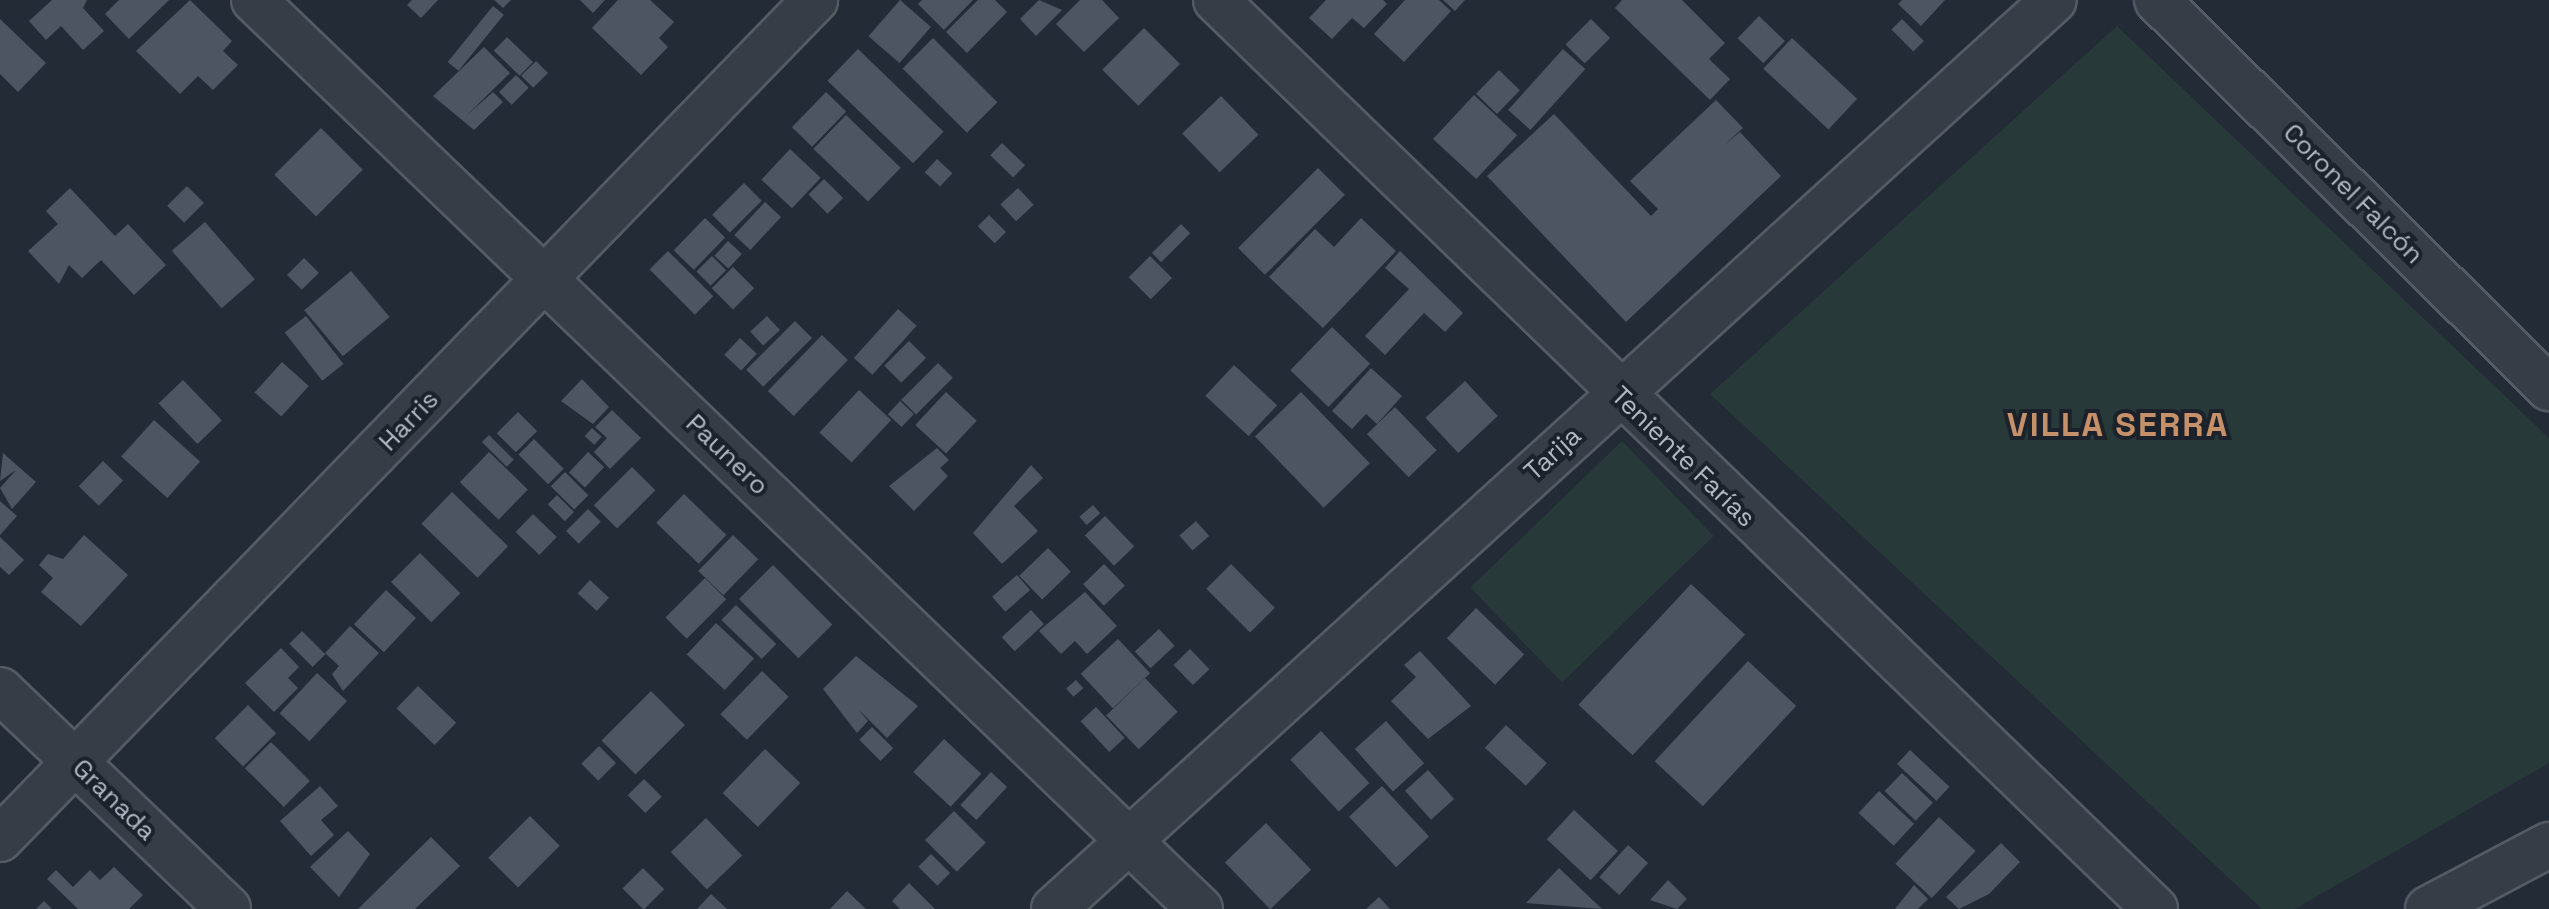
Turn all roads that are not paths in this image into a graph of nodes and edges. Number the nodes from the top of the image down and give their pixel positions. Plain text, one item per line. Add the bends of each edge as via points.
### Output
1 (254, 0) edge
2 (815, 0) edge
3 (1216, 0) edge
4 (2054, 0) edge
5 (2157, 0) edge
6 (545, 281) junction
7 (2549, 388) edge
8 (1618, 396) junction
9 (0, 690) edge
10 (75, 763) junction
11 (0, 839) edge
12 (1129, 840) junction
13 (2549, 845) edge
14 (228, 909) edge
15 (1054, 909) edge
16 (1200, 909) edge
17 (2155, 909) edge
18 (2428, 909) edge

1 - 6 street, Paunero
2 - 6 street, Harris
3 - 8 street, Teniente Farías
4 - 8 street, Tarija
5 - 7 street, Coronel Falcón
6 - 10 street, Harris
6 - 12 street, Paunero
8 - 12 street, Tarija
8 - 17 street, Teniente Farías
9 - 10 street, Granada
10 - 11 street, Harris
10 - 14 street, Granada
12 - 15 street, Tarija
12 - 16 street, Paunero
13 - 18 street

